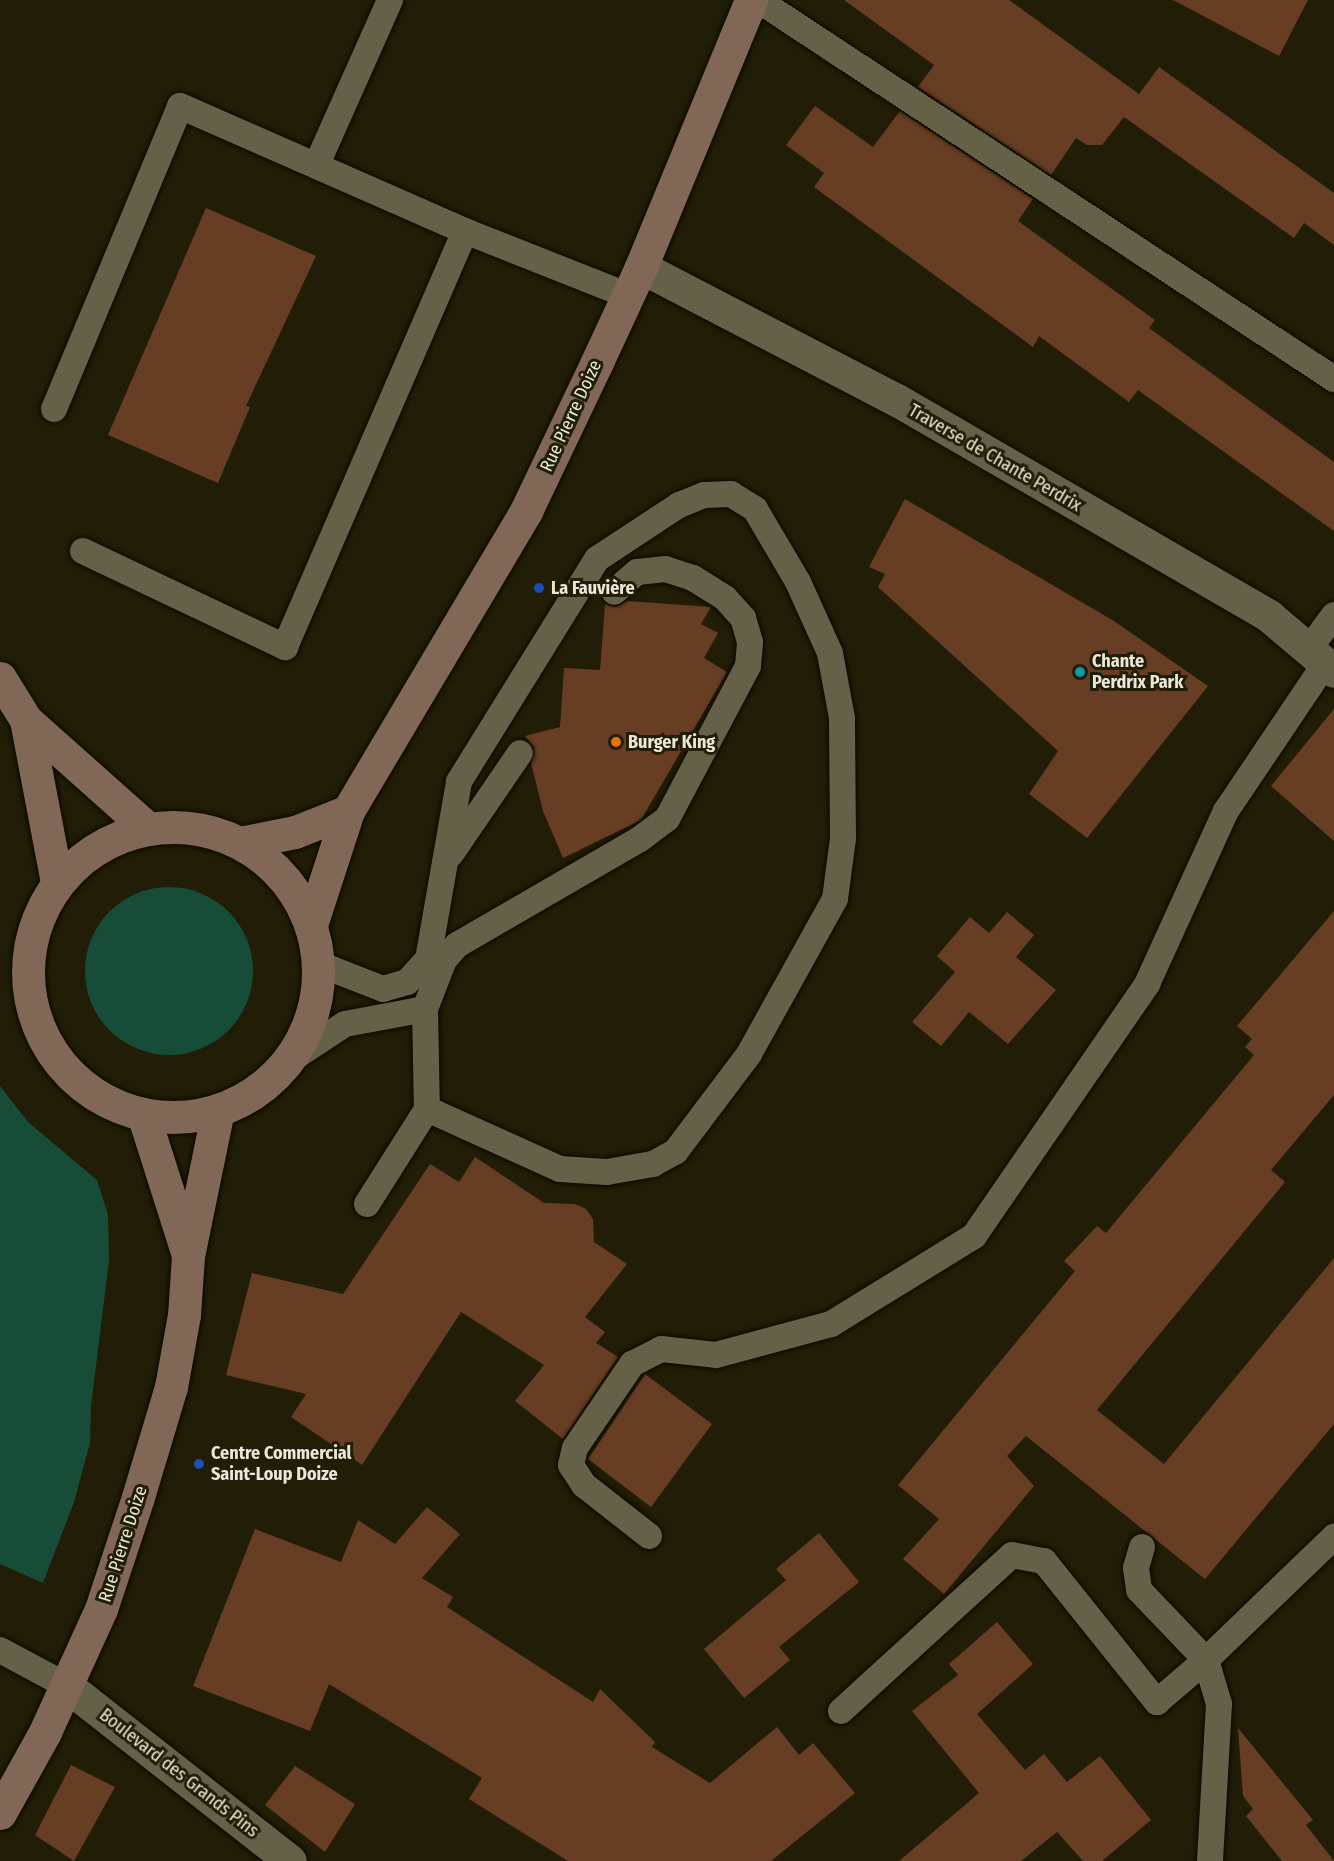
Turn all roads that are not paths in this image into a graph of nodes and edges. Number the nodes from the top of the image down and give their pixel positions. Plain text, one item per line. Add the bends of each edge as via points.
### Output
1 (390, 0) edge
2 (751, 0) edge
3 (758, 0) edge
4 (317, 164) junction
5 (465, 231) junction
6 (635, 281) junction
7 (1334, 379) edge
8 (54, 410) dead end
9 (82, 551) dead end
10 (614, 592) dead end
11 (1334, 615) edge
12 (1323, 661) edge
13 (0, 678) edge
14 (26, 720) junction
15 (520, 753) dead end
16 (348, 811) junction
17 (146, 827) junction
18 (240, 843) junction
19 (447, 860) junction
20 (57, 883) junction
21 (311, 925) junction
22 (319, 964) junction
23 (425, 1009) junction
24 (287, 1062) junction
25 (427, 1109) junction
26 (218, 1110) junction
27 (142, 1114) junction
28 (368, 1204) dead end
29 (188, 1256) junction
30 (649, 1536) dead end
31 (1334, 1537) edge
32 (1142, 1548) dead end
33 (0, 1650) edge
34 (1206, 1660) junction
35 (67, 1686) junction
36 (841, 1711) dead end
37 (0, 1813) edge
38 (290, 1861) edge
39 (1210, 1861) edge

1 - 4 lane
2 - 6 main road, Rue Pierre Doize
3 - 7 lane
4 - 5 lane
4 - 8 lane via 180,106
5 - 6 lane
5 - 9 lane via 285,647
6 - 12 street, Traverse de Chante Perdrix via 897,400 1269,616
6 - 16 main road, Rue Pierre Doize via 526,511
10 - 23 lane via 637,572 666,569 693,578 725,598 743,618 750,642 748,666 667,819 640,839 457,945 444,960
11 - 12 lane
12 - 30 lane via 1226,811 1147,984 974,1236 831,1324 716,1355 661,1349 632,1364 575,1448 571,1465 584,1485
13 - 14 main road
14 - 17 main road
14 - 20 main road
15 - 19 lane
16 - 18 main road via 295,832
16 - 21 main road, Rue Pierre Doize
17 - 18 main road via 206,830
17 - 20 main road via 96,848
18 - 21 main road via 284,876
19 - 22 lane via 428,959 407,982 383,989
19 - 25 lane via 459,782 597,559 679,505 704,495 731,494 755,510 798,582 830,653 842,718 843,838 835,899 749,1054 676,1151 653,1164 607,1172 560,1169
20 - 27 main road via 41,908 28,950 28,993 41,1036 66,1072 84,1086 101,1099
21 - 22 main road
22 - 24 main road via 313,1010
23 - 24 lane via 345,1024
23 - 25 lane
24 - 26 main road via 256,1091
25 - 28 lane
26 - 27 main road via 181,1117
26 - 29 main road, Rue Pierre Doize
27 - 29 main road, Rue Pierre Doize
29 - 35 main road, Rue Pierre Doize via 181,1336 168,1397 101,1609
31 - 34 lane
32 - 34 lane via 1136,1568 1139,1590
33 - 35 lane
34 - 36 lane via 1157,1702 1044,1561 1012,1555
34 - 39 lane via 1220,1704
35 - 37 main road, Rue Pierre Doize
35 - 38 street, Boulevard des Grands Pins

